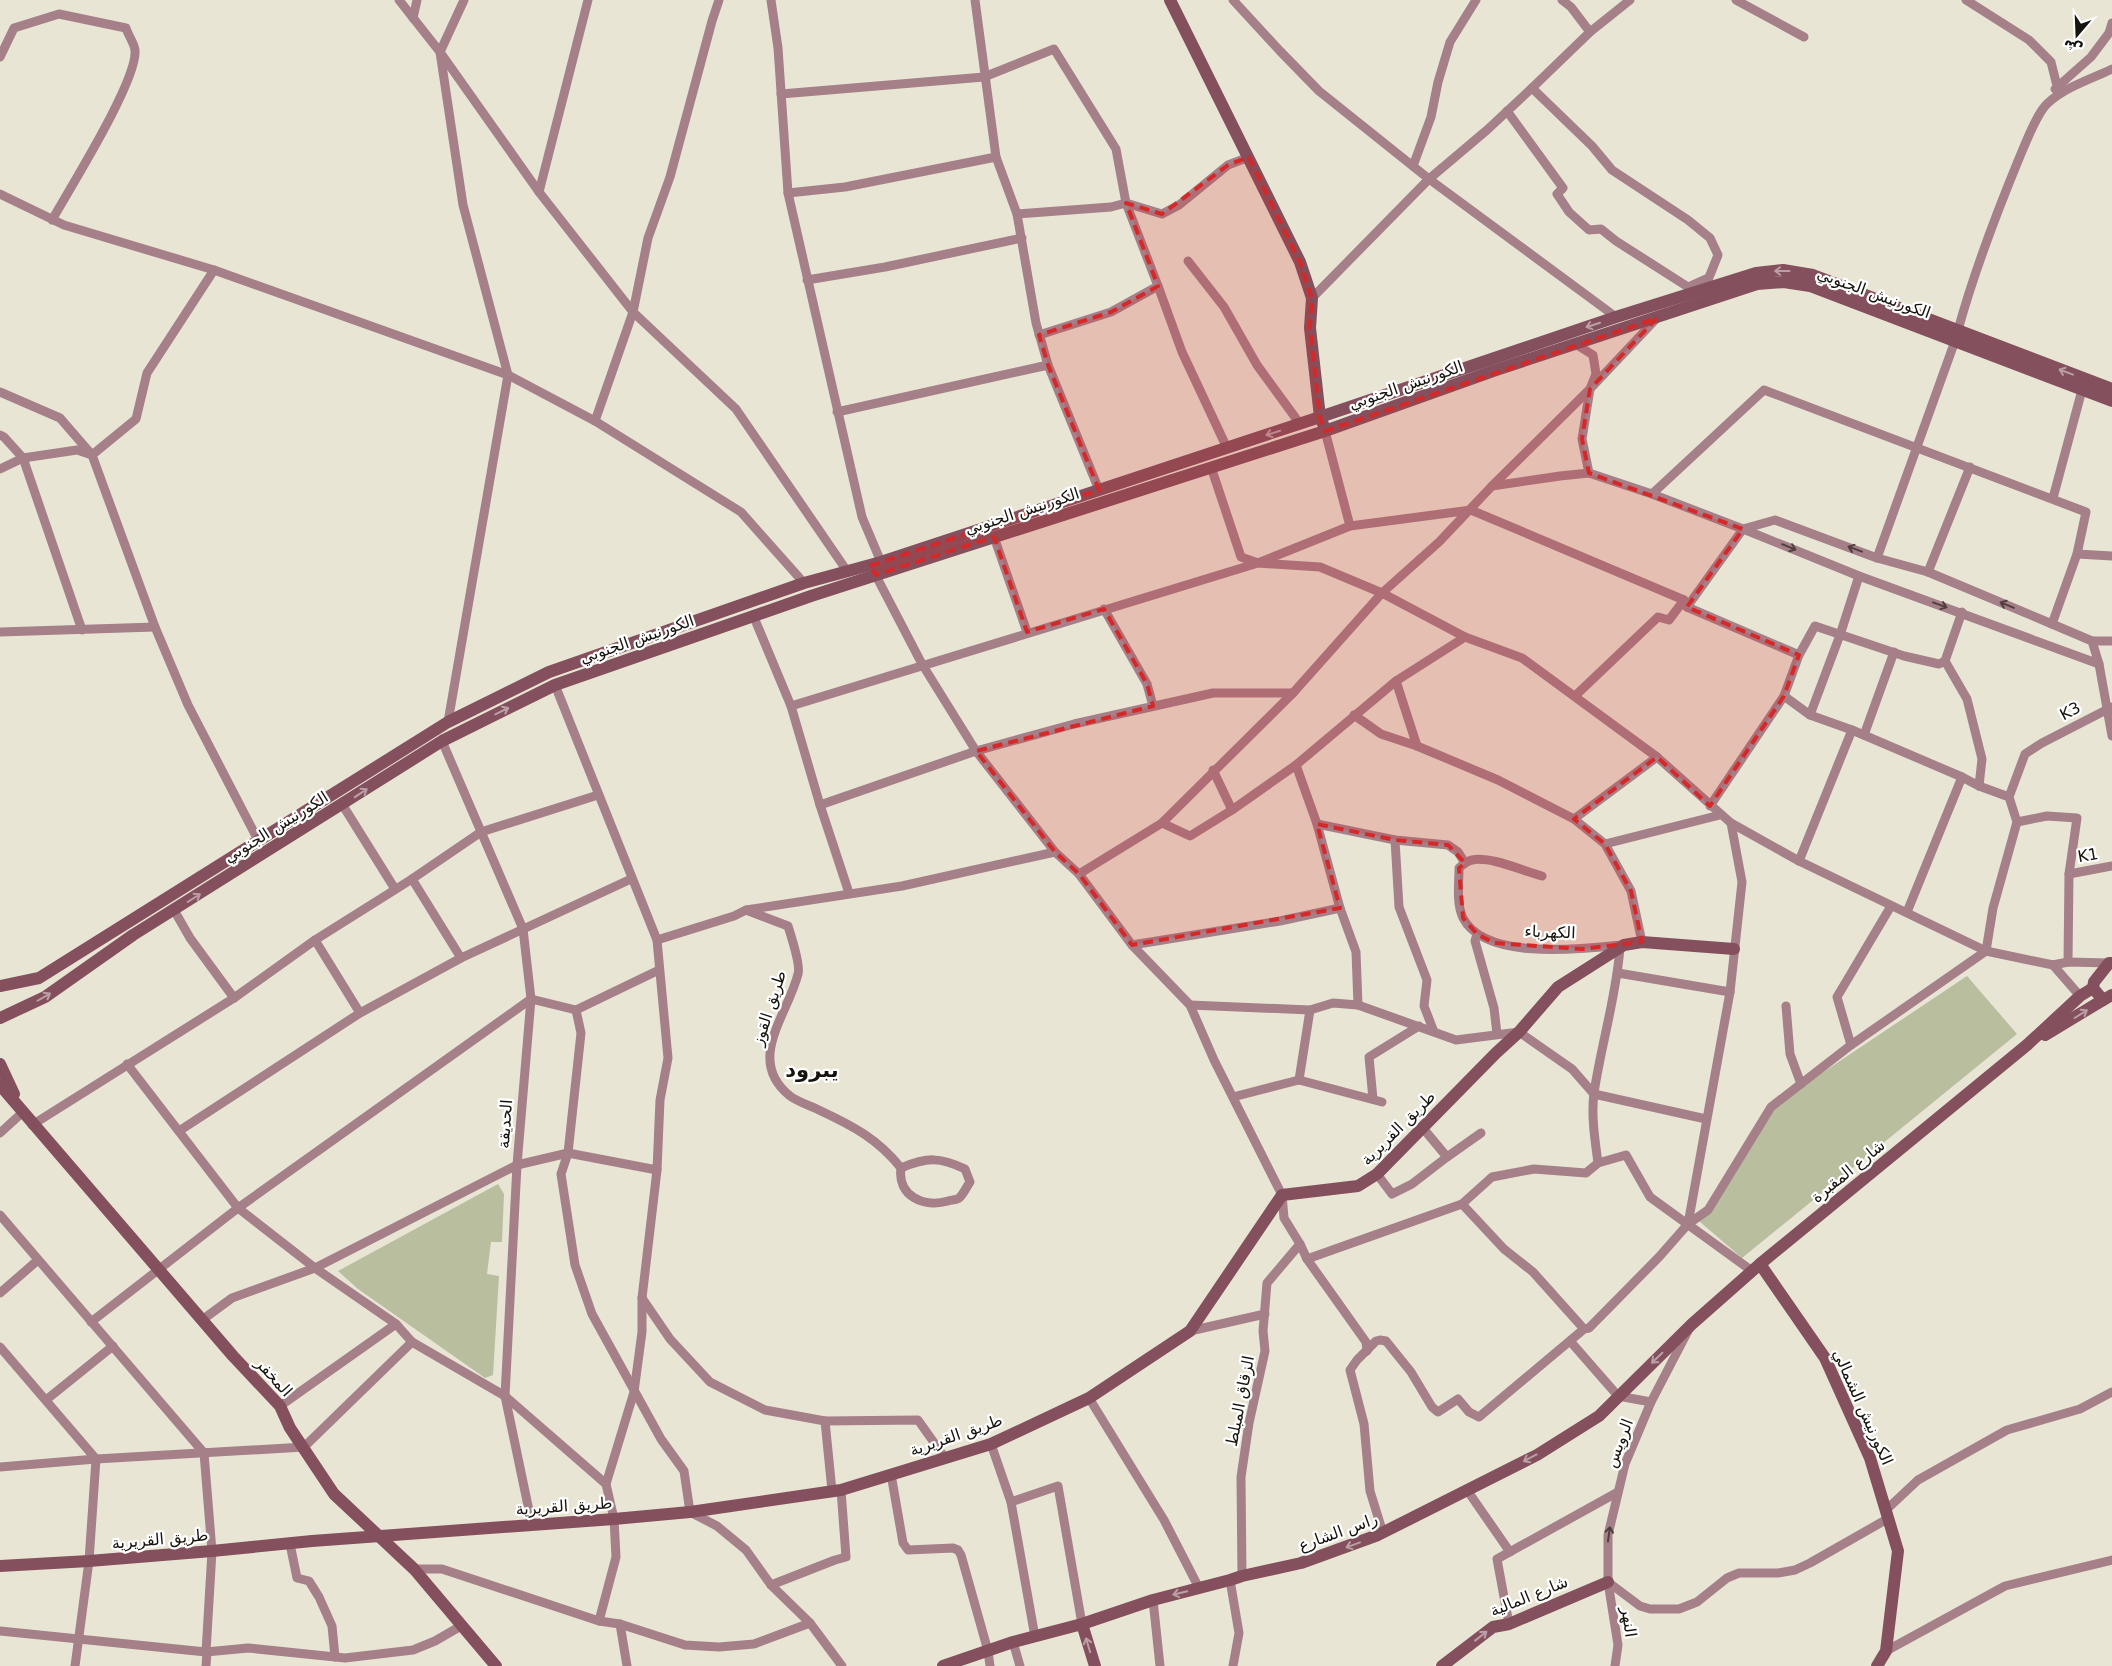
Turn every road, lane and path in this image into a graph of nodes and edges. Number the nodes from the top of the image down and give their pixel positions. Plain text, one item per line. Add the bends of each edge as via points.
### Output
1 (399, 0) edge
2 (417, 0) edge
3 (464, 0) edge
4 (588, 0) edge
5 (719, 0) edge
6 (771, 0) edge
7 (975, 0) edge
8 (1170, 0) edge
9 (1233, 0) edge
10 (1476, 0) edge
11 (1562, 0) edge
12 (1630, 0) edge
13 (1736, 0) edge
14 (1966, 0) edge
15 (412, 18) junction
16 (2112, 23) edge
17 (1590, 32) junction
18 (1804, 37) dead end
19 (440, 52) junction
20 (0, 57) edge
21 (2112, 69) edge
22 (984, 77) junction
23 (2057, 86) junction
24 (1532, 88) junction
25 (781, 94) junction
26 (2046, 104) junction
27 (1507, 112) junction
28 (996, 157) junction
29 (1249, 157) junction
30 (1413, 166) junction
31 (1429, 179) junction
32 (540, 192) junction
33 (788, 193) junction
34 (0, 194) edge
35 (1126, 203) junction
36 (1017, 214) junction
37 (52, 220) junction
38 (1022, 238) junction
39 (1188, 261) dead end
40 (214, 270) junction
41 (807, 280) junction
42 (1706, 284) junction
43 (1158, 286) junction
44 (1312, 298) junction
45 (633, 312) junction
46 (1616, 317) junction
47 (1657, 318) junction
48 (1039, 335) junction
49 (1956, 336) junction
50 (1577, 345) junction
51 (1048, 365) junction
52 (508, 375) junction
53 (1590, 389) junction
54 (2112, 389) edge
55 (2082, 390) junction
56 (0, 392) edge
57 (2112, 401) edge
58 (837, 412) junction
59 (1320, 417) junction
60 (595, 421) junction
61 (1300, 424) junction
62 (1325, 430) junction
63 (0, 435) edge
64 (1227, 448) junction
65 (1918, 448) junction
66 (92, 455) junction
67 (23, 458) junction
68 (1211, 467) junction
69 (1970, 467) junction
70 (0, 468) edge
71 (1589, 473) junction
72 (1492, 486) junction
73 (1099, 490) junction
74 (1652, 494) junction
75 (2053, 498) junction
76 (1471, 510) junction
77 (1350, 526) junction
78 (1743, 528) junction
79 (994, 537) junction
80 (2077, 554) junction
81 (2112, 556) edge
82 (1877, 558) junction
83 (1258, 563) junction
84 (875, 568) junction
85 (847, 571) junction
86 (1928, 572) junction
87 (1859, 576) junction
88 (804, 583) junction
89 (1382, 592) junction
90 (1686, 603) junction
91 (1104, 609) junction
92 (1962, 612) junction
93 (753, 615) junction
94 (2052, 624) junction
95 (156, 627) junction
96 (82, 630) junction
97 (0, 632) edge
98 (1027, 632) junction
99 (1840, 635) junction
100 (1464, 637) junction
101 (2092, 641) junction
102 (2112, 641) edge
103 (1894, 652) junction
104 (1799, 655) junction
105 (1945, 660) junction
106 (922, 664) junction
107 (2099, 664) junction
108 (1396, 681) junction
109 (554, 685) junction
110 (1293, 693) junction
111 (1575, 696) junction
112 (1784, 696) junction
113 (791, 706) junction
114 (1153, 706) junction
115 (2109, 708) edge
116 (1810, 714) junction
117 (1354, 715) junction
118 (448, 722) junction
119 (1852, 730) junction
120 (1864, 735) junction
121 (2112, 736) edge
122 (442, 741) junction
123 (1416, 746) junction
124 (976, 751) junction
125 (1657, 757) junction
126 (1296, 766) junction
127 (1213, 770) junction
128 (1962, 777) junction
129 (1979, 786) junction
130 (598, 795) junction
131 (2009, 798) junction
132 (342, 804) junction
133 (820, 805) junction
134 (1710, 806) junction
135 (1232, 810) junction
136 (1720, 815) junction
137 (1574, 819) junction
138 (2017, 822) junction
139 (1162, 823) junction
140 (1730, 823) junction
141 (1317, 824) junction
142 (481, 832) junction
143 (1395, 840) junction
144 (259, 842) junction
145 (1605, 844) junction
146 (1055, 852) junction
147 (1799, 862) junction
148 (1464, 863) junction
149 (2112, 866) edge
150 (1079, 874) junction
151 (2068, 874) junction
152 (1542, 876) dead end
153 (412, 879) junction
154 (631, 879) junction
155 (395, 889) junction
156 (849, 893) junction
157 (1891, 906) junction
158 (1340, 908) junction
159 (174, 910) junction
160 (746, 910) junction
161 (1907, 912) junction
162 (523, 929) junction
163 (1477, 934) junction
164 (315, 940) junction
165 (657, 940) junction
166 (1642, 942) junction
167 (1132, 945) junction
168 (1622, 947) junction
169 (1734, 949) junction
170 (1986, 951) junction
171 (461, 958) junction
172 (2068, 962) junction
173 (2111, 963) edge
174 (2053, 965) junction
175 (660, 970) junction
176 (1618, 973) junction
177 (0, 986) edge
178 (2093, 988) junction
179 (1730, 992) junction
180 (2080, 996) junction
181 (2109, 997) edge
182 (234, 998) junction
183 (531, 999) junction
184 (1190, 1005) junction
185 (1358, 1005) junction
186 (1786, 1006) dead end
187 (576, 1010) junction
188 (1310, 1010) junction
189 (360, 1013) junction
190 (0, 1018) edge
191 (1419, 1026) junction
192 (1434, 1032) junction
193 (1519, 1032) junction
194 (1497, 1034) junction
195 (1851, 1045) junction
196 (2027, 1045) junction
197 (0, 1064) edge
198 (127, 1064) junction
199 (1299, 1080) junction
200 (1801, 1084) junction
201 (0, 1086) edge
202 (1594, 1094) junction
203 (1234, 1098) junction
204 (1373, 1099) junction
205 (1382, 1102) dead end
206 (22, 1112) junction
207 (1706, 1119) junction
208 (32, 1125) junction
209 (1422, 1128) junction
210 (180, 1131) junction
211 (1481, 1133) dead end
212 (0, 1134) edge
213 (568, 1153) junction
214 (1448, 1157) junction
215 (1598, 1163) junction
216 (517, 1165) junction
217 (901, 1168) junction
218 (657, 1170) junction
219 (1377, 1174) junction
220 (1282, 1195) junction
221 (1462, 1204) junction
222 (238, 1208) junction
223 (0, 1215) edge
224 (1688, 1224) junction
225 (1300, 1244) junction
226 (1307, 1259) junction
227 (38, 1260) junction
228 (158, 1268) junction
229 (315, 1268) junction
230 (1756, 1268) junction
231 (0, 1293) edge
232 (642, 1298) junction
233 (1265, 1314) junction
234 (202, 1320) junction
235 (91, 1322) junction
236 (396, 1324) junction
237 (1692, 1324) junction
238 (1584, 1329) junction
239 (1190, 1331) junction
240 (1570, 1341) junction
241 (412, 1342) junction
242 (113, 1346) junction
243 (0, 1347) edge
244 (1367, 1351) junction
245 (634, 1392) junction
246 (2112, 1392) edge
247 (505, 1396) junction
248 (1618, 1396) junction
249 (1089, 1398) junction
250 (46, 1400) junction
251 (1651, 1402) junction
252 (280, 1406) junction
253 (825, 1421) junction
254 (990, 1444) junction
255 (304, 1447) junction
256 (204, 1453) junction
257 (945, 1458) junction
258 (96, 1459) junction
259 (0, 1468) edge
260 (891, 1474) junction
261 (606, 1484) junction
262 (836, 1490) junction
263 (1467, 1490) junction
264 (1618, 1492) junction
265 (1011, 1502) junction
266 (690, 1512) junction
267 (1887, 1514) junction
268 (614, 1519) junction
269 (532, 1525) junction
270 (1384, 1533) junction
271 (378, 1536) junction
272 (290, 1544) junction
273 (212, 1551) junction
274 (1510, 1552) junction
275 (2112, 1560) edge
276 (89, 1561) junction
277 (0, 1566) edge
278 (414, 1570) junction
279 (1236, 1578) junction
280 (1608, 1582) junction
281 (771, 1585) junction
282 (1199, 1588) junction
283 (1152, 1600) junction
284 (599, 1621) junction
285 (810, 1623) junction
286 (620, 1624) junction
287 (1082, 1624) junction
288 (1509, 1624) junction
289 (461, 1626) junction
290 (0, 1631) edge
291 (1035, 1637) junction
292 (79, 1638) junction
293 (1013, 1642) junction
294 (988, 1651) junction
295 (1886, 1651) junction
296 (207, 1652) junction
297 (335, 1657) junction
298 (346, 1662) edge
299 (75, 1666) edge
300 (206, 1666) edge
301 (496, 1666) edge
302 (627, 1666) edge
303 (842, 1666) edge
304 (943, 1666) edge
305 (990, 1666) edge
306 (1020, 1666) edge
307 (1095, 1666) edge
308 (1160, 1666) edge
309 (1233, 1666) edge
310 (1442, 1666) edge
311 (1616, 1666) edge
312 (1877, 1666) edge

1 - 15 street
2 - 15 street
3 - 19 street
4 - 32 street
5 - 45 street via 670,176 648,238
6 - 25 street
7 - 22 street
8 - 29 street
9 - 30 street via 1319,91
10 - 30 street via 1450,42 1431,117
11 - 17 street
12 - 17 street
13 - 18 street
14 - 23 street via 2029,40 2051,62
15 - 19 street
16 - 23 street via 2109,33 2090,58
17 - 24 street
19 - 32 street
19 - 52 street via 463,205
20 - 37 street via 14,28 59,14 126,28 134,50 130,75 111,115
21 - 26 street
22 - 25 street
22 - 28 street
22 - 35 street via 1054,49 1116,149
23 - 26 street
24 - 27 street
24 - 42 street via 1612,170 1710,238 1718,255
25 - 33 street
26 - 49 street via 2027,140 1988,233
27 - 31 street
27 - 42 street via 1562,188 1557,194 1569,212 1589,230 1601,228 1688,287
28 - 33 street via 845,187
28 - 36 street
29 - 35 street via 1228,165 1179,205 1162,214
29 - 44 street via 1300,262
30 - 31 street
31 - 44 street
31 - 46 street
32 - 45 street
33 - 41 street
34 - 37 street
35 - 36 street
35 - 43 street
36 - 38 street
37 - 40 street
38 - 41 street
38 - 48 street
39 - 61 street via 1224,307 1256,365
40 - 52 street
40 - 66 street via 147,373 136,419
41 - 58 street
42 - 46 street, الكورنيش الجنوبي
49 -> 42 street, الكورنيش الجنوبي via 1813,275 1783,270
43 - 48 street via 1111,312
43 - 64 street via 1182,352
44 - 59 street via 1310,328
45 - 60 street
45 - 85 street via 736,409
46 -> 59 street, الكورنيش الجنوبي
47 - 49 street, الكورنيش الجنوبي via 1757,284 1784,282 1810,286
47 - 50 street, الكورنيش الجنوبي
47 - 53 street
48 - 51 street
54 -> 49 street, الكورنيش الجنوبي
49 - 55 street, الكورنيش الجنوبي
49 - 65 street
50 - 53 street via 1593,355 1596,374
50 - 62 street, الكورنيش الجنوبي
51 - 58 street
51 - 73 street
52 - 60 street
52 - 118 street
53 - 71 street via 1582,439
53 - 72 street
55 - 57 street, الكورنيش الجنوبي
55 - 75 street
56 - 66 street via 60,418
58 - 84 street
59 - 61 street, الكورنيش الجنوبي
59 - 62 street
60 - 88 street via 741,512
61 -> 64 street, الكورنيش الجنوبي
62 - 68 street, الكورنيش الجنوبي
62 - 77 street
63 - 67 street
64 - 73 street, الكورنيش الجنوبي
65 - 69 street
65 - 74 street via 1764,390
65 - 82 street
66 - 67 street via 77,450
66 - 95 street
67 - 70 street
67 - 96 street
68 - 79 street, الكورنيش الجنوبي
68 - 83 street via 1241,557
69 - 75 street
69 - 86 street
71 - 72 street
71 - 74 street
72 - 76 street
73 - 84 street, الكورنيش الجنوبي
74 - 78 street
75 - 80 street via 2086,512
76 - 77 street
76 - 89 street
76 - 90 street
77 - 83 street
82 -> 78 street via 1775,520
78 -> 87 street
78 - 90 street
79 - 84 street, الكورنيش الجنوبي
79 - 98 street
80 - 81 street
80 - 94 street
82 - 86 street
83 - 89 street via 1320,567
83 - 91 street
84 - 85 street, الكورنيش الجنوبي
84 - 93 street, الكورنيش الجنوبي
84 - 106 street
85 - 88 street, الكورنيش الجنوبي
94 -> 86 street
87 -> 92 street
87 - 99 street
88 - 118 street, الكورنيش الجنوبي via 549,672
89 - 100 street
89 - 110 street
90 - 104 street
90 - 111 street via 1669,620 1658,617
91 - 98 street
91 - 114 street via 1147,684
92 - 105 street
92 - 107 street
93 - 109 street, الكورنيش الجنوبي
93 - 113 street
94 - 101 street
95 - 96 street
95 - 144 street via 188,705
96 - 97 street
98 - 106 street
99 - 103 street
99 - 104 street via 1815,626
99 - 116 street
100 - 108 street
100 - 111 street via 1522,658
101 - 102 street
101 - 107 street
103 - 105 street via 1939,664
103 - 120 street
104 - 112 street
105 - 129 street via 1967,700 1982,759
106 - 113 street
106 - 124 street
107 - 115 street
108 - 117 street
108 - 123 street
122 -> 109 street, الكورنيش الجنوبي
109 - 130 street
110 - 114 street via 1213,693
110 - 127 street
111 - 125 street
112 - 116 street
112 - 134 street
113 - 133 street
114 - 124 street
115 - 121 street
115 - 131 street, K3 via 2025,754
116 - 119 street
117 - 123 street via 1381,734
117 - 126 street
118 - 144 street, الكورنيش الجنوبي
119 - 120 street
119 - 147 street
120 - 128 street
132 -> 122 street, الكورنيش الجنوبي
122 - 142 street, الحديقة
123 - 137 street via 1498,780
124 - 133 street
124 - 146 street
125 - 134 street
125 - 137 street
126 - 135 street
126 - 141 street
127 - 135 street
127 - 139 street
128 - 129 street
128 - 161 street
129 - 131 street
130 - 142 street
130 - 154 street
131 - 138 street
132 - 155 street
159 -> 132 street, الكورنيش الجنوبي
133 - 156 street
134 - 136 street
135 - 139 street via 1190,836
136 - 140 street
136 - 145 street
137 - 145 street
138 - 151 street via 2047,816 2077,818
138 - 170 street via 1993,908
139 - 150 street
140 - 147 street
140 - 169 street via 1742,882
141 - 143 street
141 - 158 street
142 - 153 street
142 - 162 street, الحديقة
143 - 148 street via 1448,845 1458,852
143 - 192 street via 1399,907 1427,980 1424,1006
144 - 177 street, الكورنيش الجنوبي via 39,978
145 - 166 street via 1631,891
146 - 150 street
146 - 156 street via 902,886
147 - 157 street
148 - 152 street via 1486,860
148 - 163 street via 1459,868 1459,904 1463,918
149 - 151 street, K1
150 - 167 street
151 - 172 street
153 - 155 street
153 - 171 street
154 - 162 street
154 - 165 street
155 - 164 street
156 - 160 street
157 - 161 street
157 - 195 street via 1838,997
158 - 167 street
158 - 185 street via 1356,952
159 - 182 street via 190,938
190 -> 159 street, الكورنيش الجنوبي via 45,996
160 - 165 street
160 - 217 street, طريق القوز via 788,926 799,972 775,1031 768,1060 774,1077 790,1096 874,1140
161 - 170 street
162 - 171 street
162 - 183 street, الحديقة
163 - 168 street, الكهرباء via 1494,943 1527,948
163 - 194 street via 1475,940 1494,1008
164 - 182 street
164 - 189 street
165 - 175 street
166 - 168 street, طريق القريرية
166 - 169 street, طريق القريرية
167 - 184 street
168 - 176 street
168 - 193 street, طريق القريرية via 1558,987
169 - 179 street
170 - 174 street
170 - 195 street
171 - 189 street
172 - 173 street
172 - 174 street
173 - 178 street via 2094,982
174 - 180 street
175 - 187 street
175 - 218 street via 668,1058 660,1100
176 - 179 street
176 - 202 street
178 - 180 street
178 - 181 street
179 - 207 street
180 - 196 street
196 -> 181 street
182 - 198 street
183 - 187 street
183 - 216 street, الحديقة
183 - 222 street
184 - 188 street
184 - 203 street
185 - 188 street via 1333,1002
185 - 191 street
186 - 200 street via 1790,1054
187 - 213 street via 581,1033
188 - 199 street
189 - 210 street
191 - 192 street
191 - 204 street via 1369,1057
192 - 194 street via 1456,1040
193 - 194 street
193 - 202 street via 1572,1069
193 - 209 street, طريق القريرية
195 - 200 street
196 - 230 street, شارع المقبرة
197 - 206 street
198 - 208 street
198 - 210 street
199 - 203 street
199 - 204 street
200 - 224 street via 1771,1107 1708,1210
201 - 206 street
202 - 207 street
202 - 215 street via 1593,1120
203 - 220 street
204 - 205 street
206 - 208 street, المخفر
206 - 212 street
207 - 224 street
208 - 228 street, المخفر
209 - 214 street
209 - 219 street, طريق القريرية
210 - 222 street
211 - 214 street
213 - 216 street
213 - 218 street
213 - 245 street via 561,1174 575,1265 592,1314
214 - 219 street via 1412,1184 1392,1194
215 - 221 street via 1586,1173 1534,1169 1492,1177
215 - 224 street via 1626,1155 1650,1196
216 - 229 street
216 - 247 street, الحديقة
217 - 217 street via 900,1178 905,1190 920,1202 940,1203 959,1198 970,1182 965,1169 936,1159 917,1161
218 - 232 street
219 - 220 street, طريق القريرية via 1358,1186
220 - 225 street via 1284,1218
220 - 239 street, طريق القريرية
221 - 226 street
221 - 238 street via 1504,1250 1533,1272
222 - 228 street
222 - 229 street
223 - 227 street
224 - 230 street
224 - 238 street via 1660,1257 1589,1328
225 - 226 street
225 - 233 street, الزقاق المبلط via 1267,1283
226 - 244 street via 1366,1342
227 - 231 street
227 - 235 street
228 - 234 street, المخفر
228 - 235 street
229 - 234 street via 232,1298
229 - 236 street
230 - 237 street, شارع المقبرة
230 - 267 street, الكورنيش الشمالي via 1825,1358 1870,1458
232 - 245 street via 642,1332
232 - 253 street via 670,1339 710,1382 765,1410
233 - 239 street
233 - 279 street, الزقاق المبلط via 1265,1351 1249,1422 1241,1478
234 - 252 street, المخفر
235 - 242 street
236 - 241 street
236 - 252 street
237 -> 248 street, راس الشارع
237 - 251 street, الرويس
238 - 240 street
239 - 249 street, طريق القريرية
240 - 244 street via 1479,1417 1458,1399 1438,1412 1386,1341 1376,1341
240 - 248 street
241 - 247 street
241 - 255 street
242 - 250 street
242 - 256 street
243 - 250 street
244 - 270 street via 1350,1370 1364,1424 1370,1491
245 - 261 street
245 - 266 street via 684,1471
246 - 267 street via 2080,1409 2006,1430 1918,1480
247 - 261 street
247 - 269 street, الحديقة
248 - 251 street
248 -> 263 street, راس الشارع via 1591,1421 1537,1454
249 - 254 street, طريق القريرية
249 - 282 street via 1164,1520
250 - 258 street
251 - 264 street, الرويس via 1624,1464
252 - 255 street, المخفر
253 - 257 street via 918,1420
253 - 262 street
254 - 257 street, طريق القريرية
254 - 265 street
255 - 256 street
255 - 271 street, المخفر via 334,1494
256 - 258 street
256 - 273 street
257 - 260 street, طريق القريرية
258 - 259 street
258 - 276 street
260 - 262 street, طريق القريرية
260 - 294 street via 903,1543 908,1550 952,1548 962,1555
261 - 268 street
262 - 266 street, طريق القريرية
262 - 281 street via 846,1557
263 - 270 street, راس الشارع
263 - 274 street
264 - 274 street
280 -> 264 street, الرويس via 1608,1535
265 - 287 street via 1058,1486
265 - 291 street
266 - 268 street, طريق القريرية
266 - 281 street via 717,1526 746,1550
267 - 280 street via 1795,1570 1739,1573 1727,1578 1697,1602 1679,1609 1640,1606
267 - 295 street, الكورنيش الشمالي via 1898,1551
268 - 269 street, طريق القريرية
268 - 284 street via 616,1558
269 - 271 street, طريق القريرية
270 -> 279 street, راس الشارع via 1301,1563
271 - 272 street, طريق القريرية
271 - 278 street, المخفر
272 - 273 street, طريق القريرية
272 - 297 street via 297,1578 309,1581 332,1626
273 - 276 street, طريق القريرية
273 - 296 street
274 - 288 street via 1497,1559
275 - 295 street via 2004,1586
276 - 277 street, طريق القريرية
276 - 292 street
278 - 284 street via 442,1569
278 - 289 street, المخفر
279 - 282 street, راس الشارع
279 - 309 street, الزقاق المبلط via 1239,1633
280 - 288 street, شارع المالية
280 - 311 street, النهر via 1618,1645
281 - 285 street
282 -> 283 street, راس الشارع
283 - 287 street, راس الشارع
283 - 308 street
284 - 286 street
285 - 286 street via 754,1644 719,1647 685,1645
285 - 303 street
286 - 302 street
287 - 291 street, راس الشارع
307 -> 287 street
310 -> 288 street, شارع المالية via 1493,1627
289 - 298 street via 413,1650
289 - 301 street, المخفر
290 - 292 street
291 - 293 street, راس الشارع
292 - 296 street
292 - 299 street
293 - 294 street, راس الشارع
293 - 306 street
294 - 304 street, راس الشارع
294 - 305 street
295 - 312 street, الكورنيش الشمالي
296 - 297 street via 248,1648
296 - 300 street
297 - 298 street

